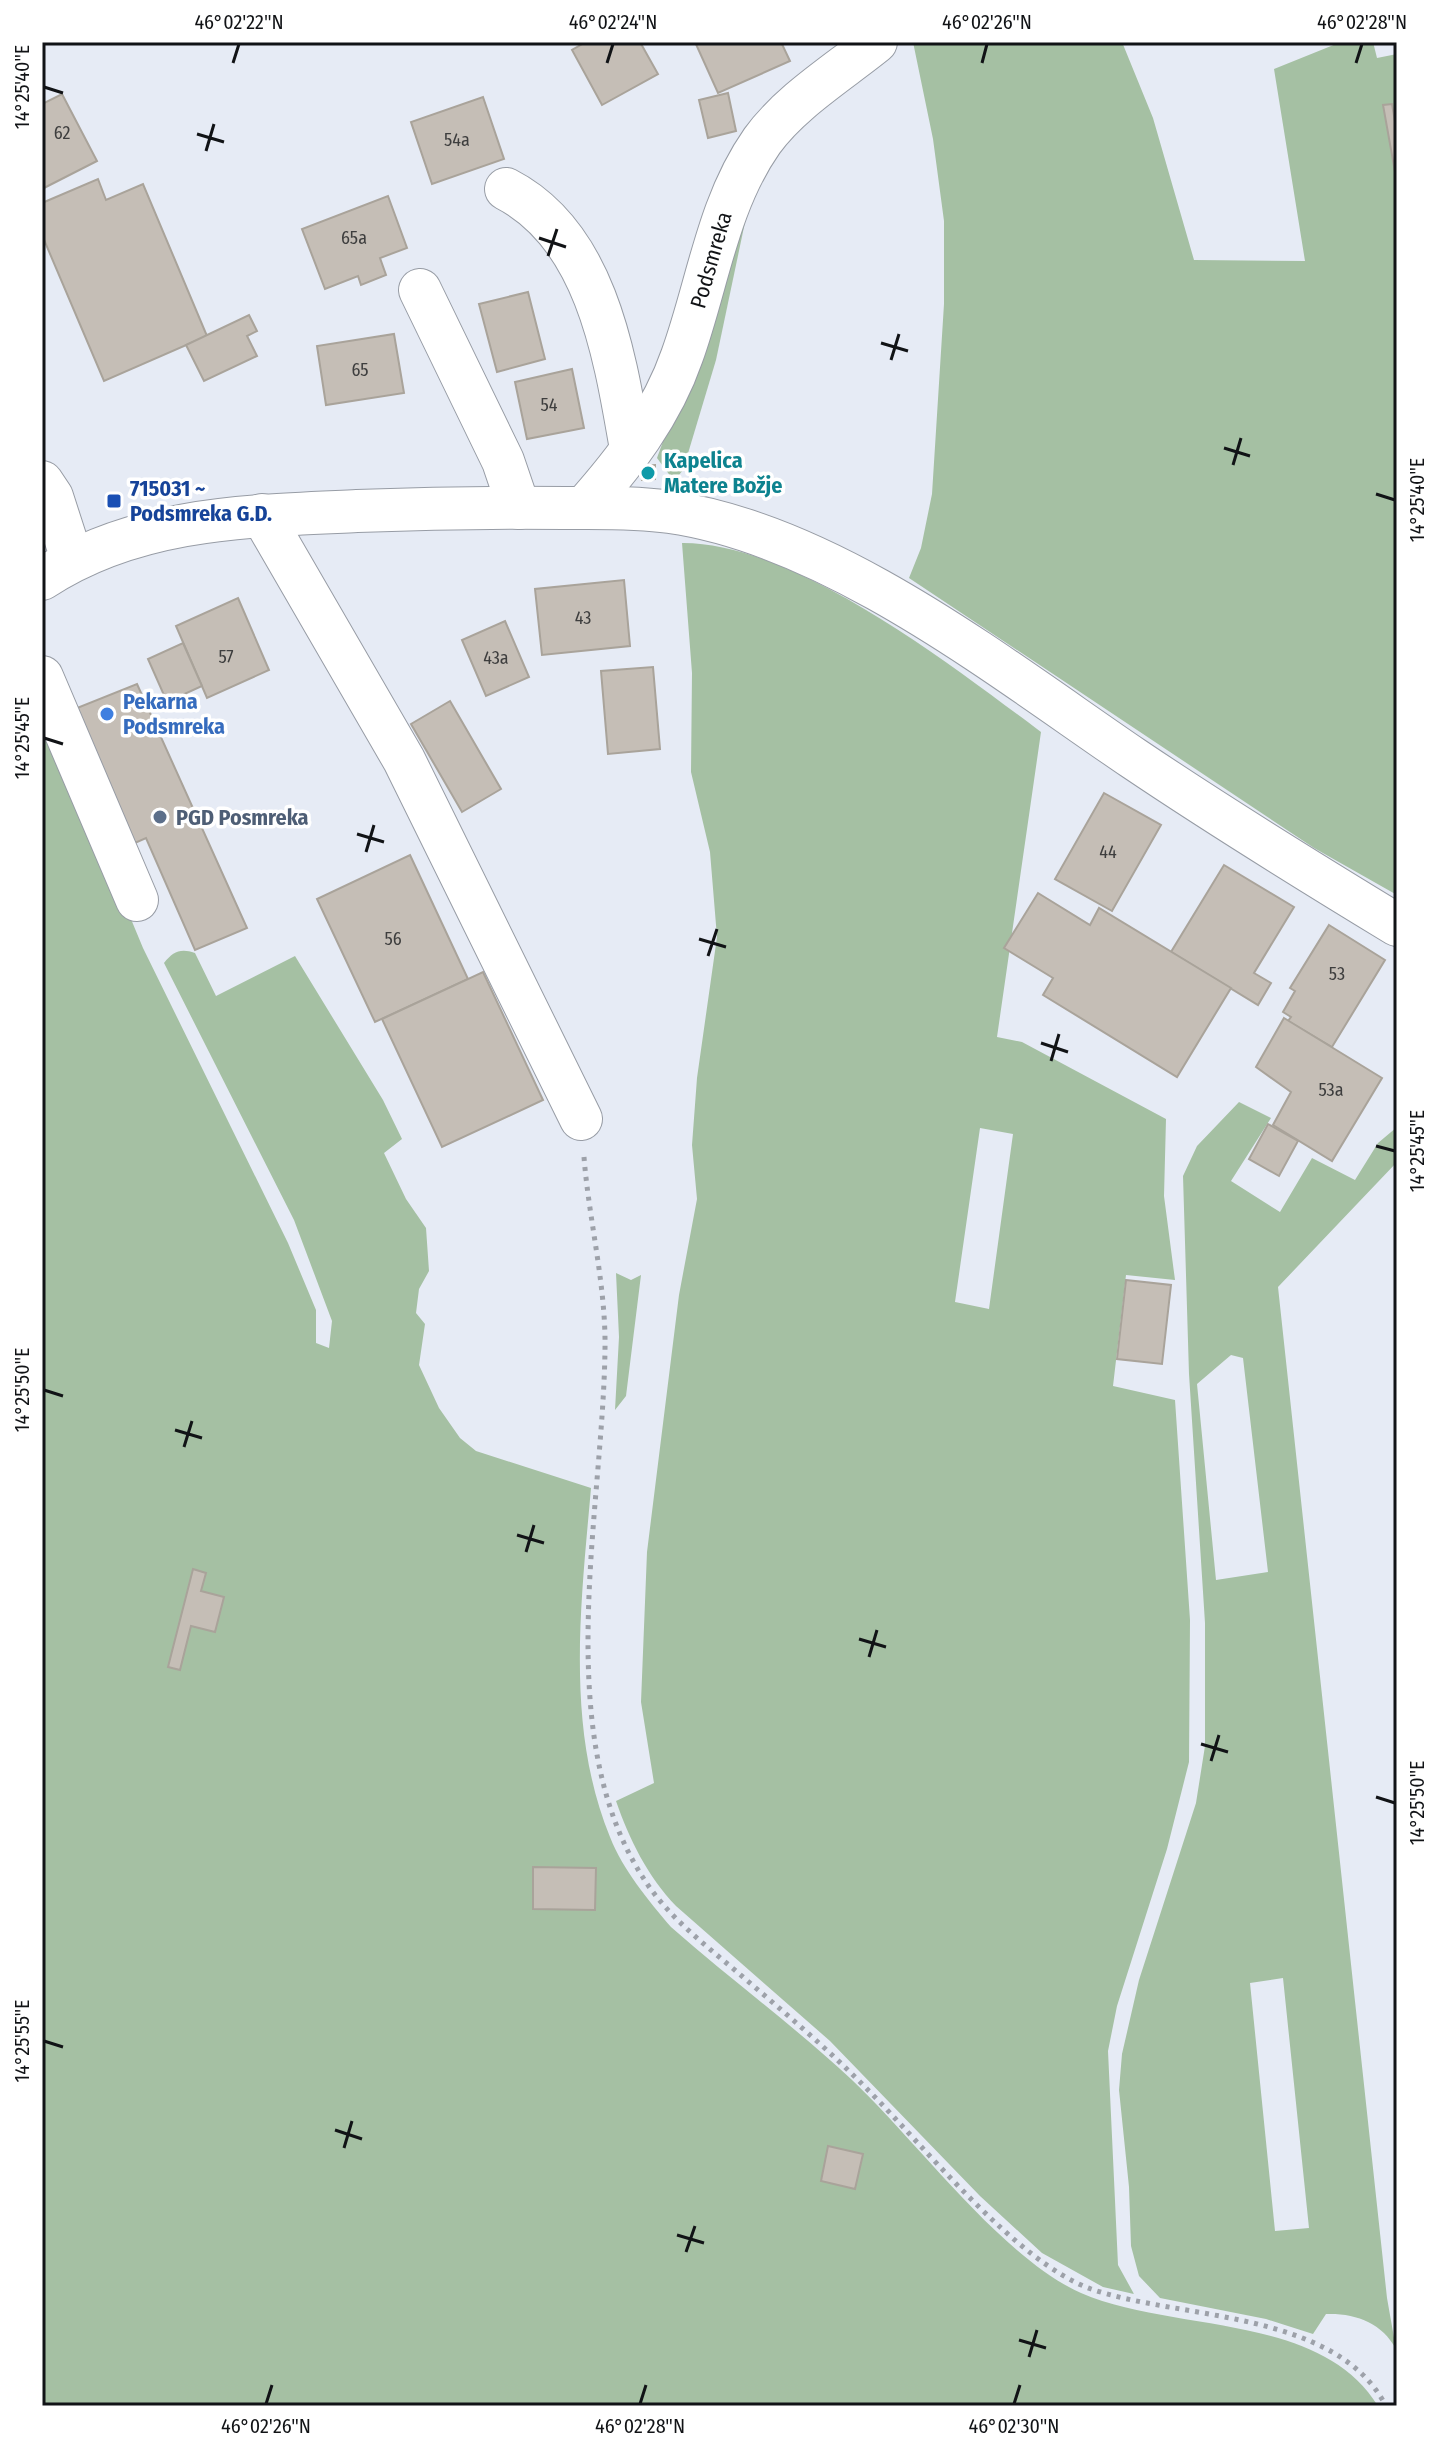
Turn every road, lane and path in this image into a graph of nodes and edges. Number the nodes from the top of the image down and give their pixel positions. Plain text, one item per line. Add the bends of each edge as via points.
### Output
1 (876, 42) edge
2 (506, 189) dead end
3 (420, 290) dead end
4 (631, 449) junction
5 (42, 482) edge
6 (519, 508) junction
7 (584, 508) junction
8 (262, 515) junction
9 (57, 569) edge
10 (42, 677) edge
11 (137, 900) dead end
12 (1397, 925) edge
13 (581, 1119) joint
14 (1386, 2406) edge

1 - 4 street, Podsmreka via 785,115 746,165 726,204 681,359 658,411
2 - 4 street via 530,201 562,234 590,286 618,378
3 - 6 street via 503,461
4 - 7 street, Podsmreka
5 - 9 street via 52,497
6 - 7 street
6 - 8 street
7 - 12 street via 670,512 803,550 896,601 1233,826
8 - 9 street via 135,534
8 - 13 street via 404,760
10 - 11 street
13 - 14 path via 605,1345 592,1575 592,1723 610,1814 643,1878 665,1907 827,2050 981,2208 1056,2272 1125,2298 1262,2325 1310,2342 1352,2363

